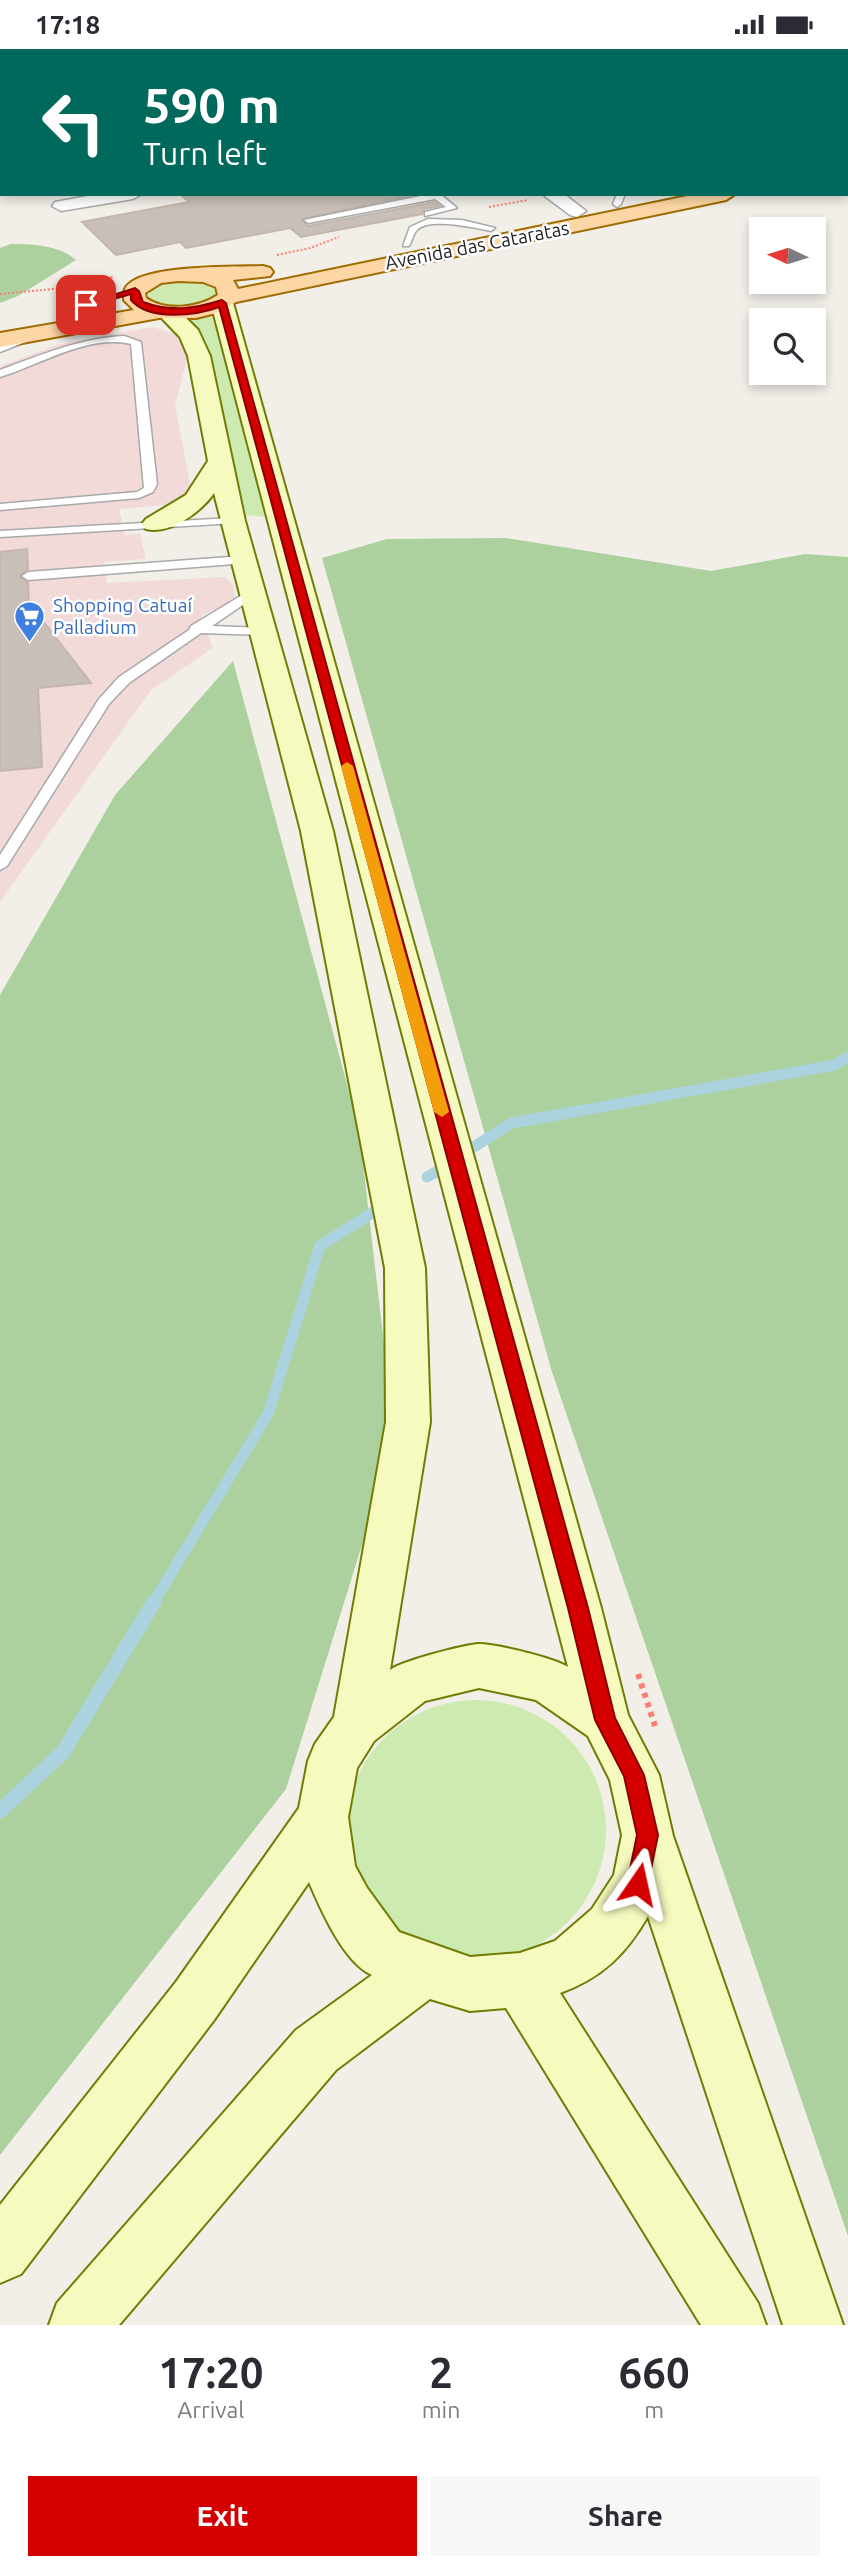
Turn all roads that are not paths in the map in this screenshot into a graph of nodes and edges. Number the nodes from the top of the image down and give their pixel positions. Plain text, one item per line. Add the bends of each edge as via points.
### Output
1 (121, 196) edge
2 (430, 196) edge
3 (436, 196) edge
4 (554, 196) edge
5 (648, 196) edge
6 (716, 196) edge
7 (619, 199) edge
8 (61, 206) dead end
9 (577, 211) junction
10 (443, 216) junction
11 (308, 220) dead end
12 (491, 228) junction
13 (406, 244) junction
14 (128, 283) junction
15 (217, 292) junction
16 (164, 312) junction
17 (0, 323) edge
18 (36, 334) junction
19 (0, 340) edge
20 (0, 349) edge
21 (0, 374) edge
22 (220, 461) junction
23 (0, 507) edge
24 (232, 521) junction
25 (155, 524) junction
26 (0, 534) edge
27 (243, 560) junction
28 (28, 576) dead end
29 (299, 591) junction
30 (252, 593) junction
31 (195, 629) junction
32 (263, 632) junction
33 (0, 866) edge
34 (606, 1720) junction
35 (357, 1725) junction
36 (323, 1817) junction
37 (648, 1835) junction
38 (424, 1970) junction
39 (520, 1980) junction
40 (0, 2253) edge
41 (79, 2325) edge
42 (736, 2325) edge
43 (813, 2325) edge

1 - 8 street
2 - 11 lane
3 - 10 lane via 453,208
4 - 9 street
5 - 7 main road, Avenida das Cataratas
6 - 15 main road, Avenida das Cataratas
7 - 9 main road, Avenida das Cataratas
9 - 12 main road, Avenida das Cataratas
10 - 12 lane
10 - 13 lane via 413,230
12 - 13 main road, Avenida das Cataratas
13 - 15 main road, Avenida das Cataratas via 261,273
14 - 15 main road via 178,275
14 - 16 main road via 139,304
14 - 17 main road via 103,300
15 - 16 main road via 203,310
15 - 29 street
16 - 18 main road
16 - 22 street via 190,335 199,356
18 - 19 main road
18 - 20 lane
21 - 23 lane via 81,346 115,339 136,342 151,484 139,495
22 - 24 street
22 - 25 street via 200,498
24 - 25 lane
24 - 27 street
24 - 29 street via 272,527
25 - 26 lane
27 - 28 lane
27 - 30 street
29 - 34 street
30 - 31 lane
30 - 32 street
31 - 32 lane
31 - 33 lane via 124,680 104,702
32 - 35 street via 317,831 405,1268 408,1422
34 - 35 street via 547,1680 479,1666 411,1682
34 - 37 street via 634,1775
35 - 36 street via 334,1762
36 - 38 street via 330,1870 348,1907 380,1951
36 - 40 street via 195,2001
37 - 39 street via 638,1884 611,1928 570,1962
37 - 43 street
38 - 39 street via 470,1984
38 - 41 street via 316,2050
39 - 42 street

